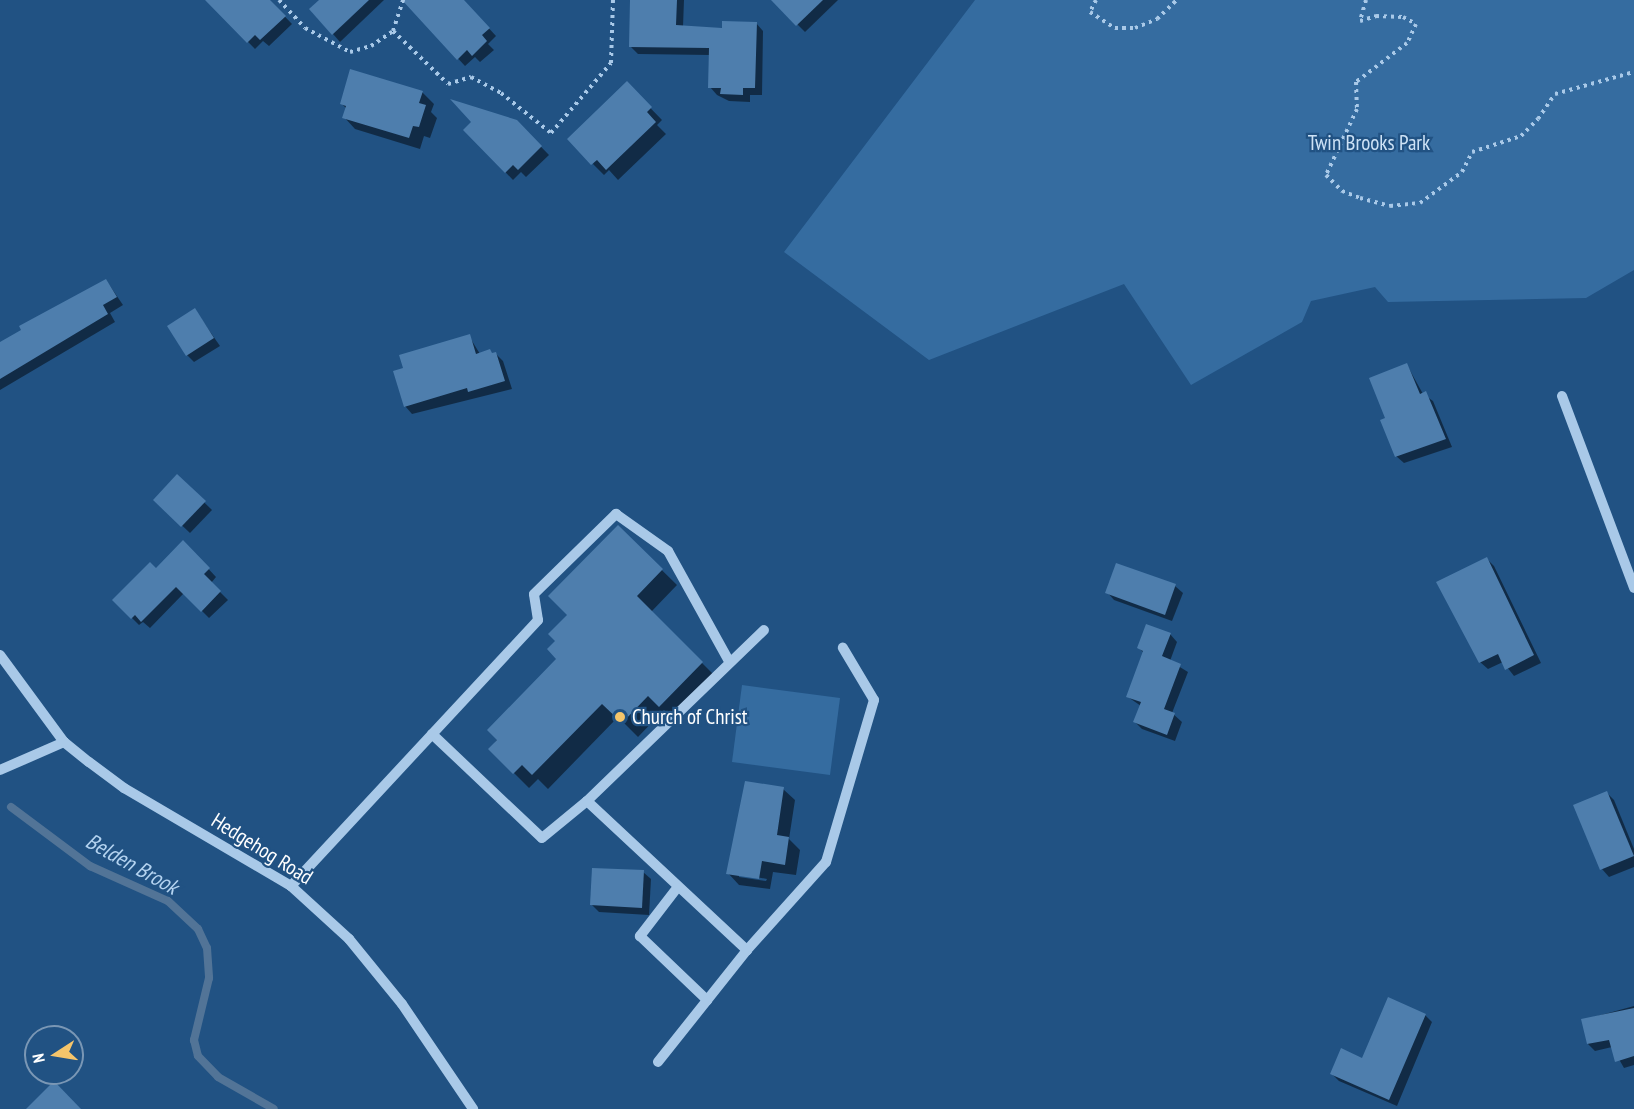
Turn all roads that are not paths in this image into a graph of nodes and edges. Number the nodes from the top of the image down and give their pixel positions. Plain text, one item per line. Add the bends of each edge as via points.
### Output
1 (1562, 396) dead end
2 (1634, 588) edge
3 (764, 630) dead end
4 (843, 648) dead end
5 (0, 655) edge
6 (729, 661) junction
7 (432, 734) junction
8 (64, 742) junction
9 (0, 770) edge
10 (587, 801) junction
11 (291, 886) junction
12 (677, 888) junction
13 (747, 950) junction
14 (707, 1000) junction
15 (658, 1062) dead end
16 (473, 1109) edge

1 - 2 street
3 - 6 street
4 - 13 street via 874,700 826,862
5 - 8 street, Hedgehog Road
6 - 7 street via 668,551 616,514 534,594 538,620
6 - 10 street
7 - 10 street via 542,838
7 - 11 street
8 - 9 street
8 - 11 street, Hedgehog Road via 124,788
10 - 12 street
11 - 16 street, Hedgehog Road via 350,939 395,994
12 - 13 street
12 - 14 street via 640,936
13 - 14 street
14 - 15 street

